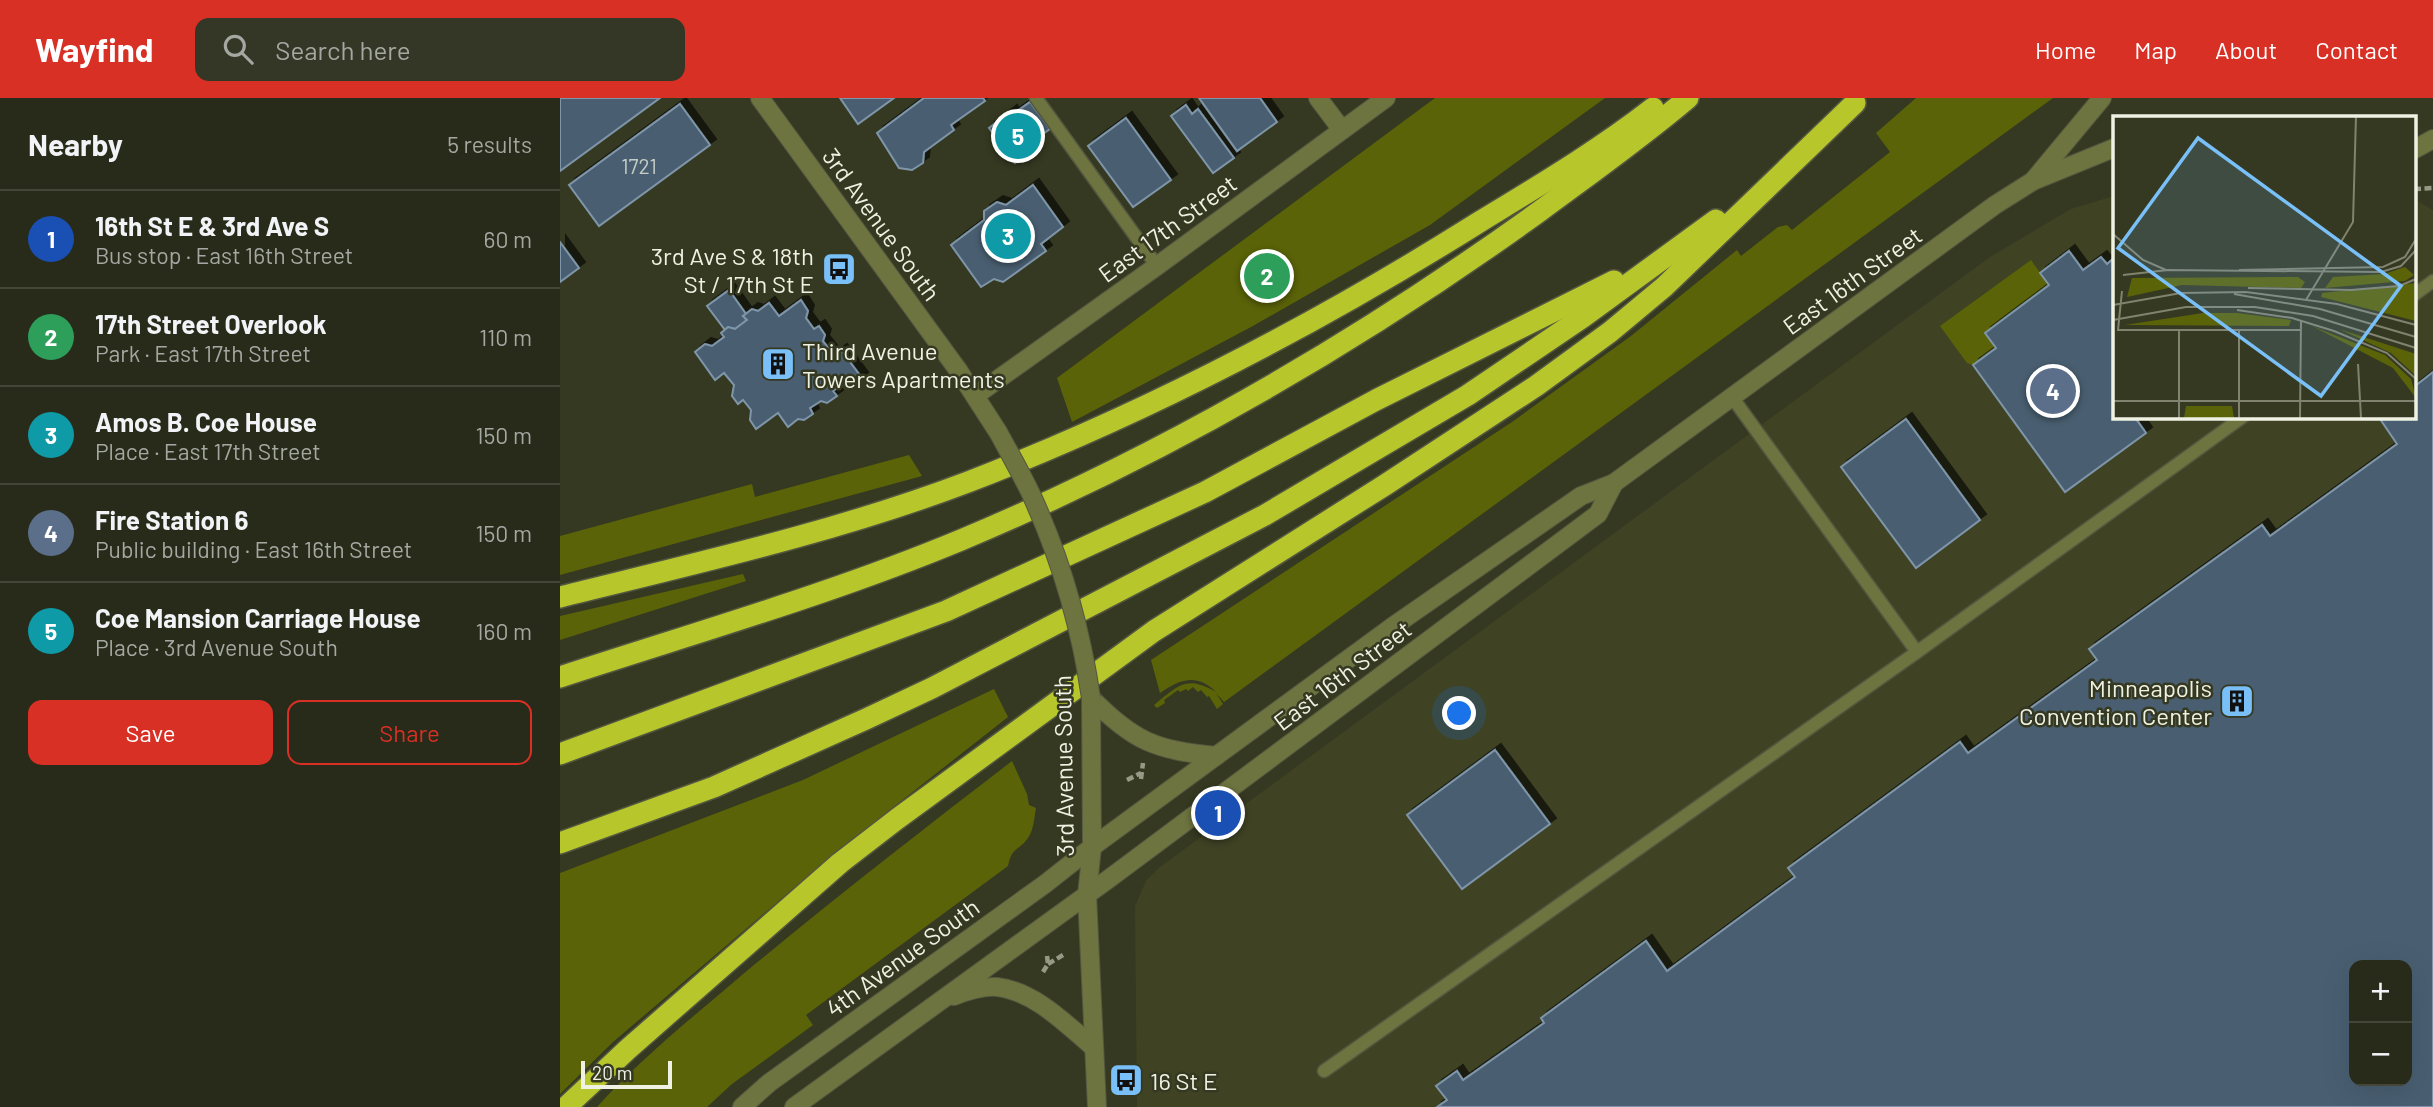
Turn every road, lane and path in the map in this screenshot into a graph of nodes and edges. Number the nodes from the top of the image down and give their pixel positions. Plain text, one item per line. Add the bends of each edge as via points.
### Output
1 (760, 98) edge
2 (1036, 98) edge
3 (1318, 98) edge
4 (1386, 98) edge
5 (1666, 98) edge
6 (1688, 98) edge
7 (2102, 98) edge
8 (1857, 100) edge
9 (1342, 130) junction
10 (2433, 139) edge
11 (2416, 148) edge
12 (2113, 149) edge
13 (2416, 150) edge
14 (2433, 155) edge
15 (2033, 181) junction
16 (1702, 232) junction
17 (1157, 266) junction
18 (2433, 281) edge
19 (2416, 294) edge
20 (976, 395) junction
21 (1732, 397) junction
22 (2241, 418) edge
23 (1614, 483) junction
24 (560, 597) edge
25 (1917, 652) junction
26 (560, 677) edge
27 (1091, 698) junction
28 (560, 754) edge
29 (1216, 755) junction
30 (1144, 760) dead end
31 (1142, 772) junction
32 (1141, 779) dead end
33 (1127, 780) dead end
34 (560, 843) edge
35 (1092, 847) junction
36 (1087, 895) junction
37 (1047, 956) dead end
38 (1063, 956) dead end
39 (1048, 964) junction
40 (1043, 972) dead end
41 (941, 1000) junction
42 (1093, 1047) junction
43 (1324, 1071) dead end
44 (566, 1107) edge
45 (741, 1107) edge
46 (794, 1107) edge
47 (1097, 1107) edge

1 - 20 street, 3rd Avenue South
2 - 17 lane
3 - 9 street
4 - 9 street, East 17th Street
5 - 24 highway via 1574,163 1417,261 1232,363 1079,436 968,481 820,530
6 - 26 highway via 1428,290 1299,370 1142,455 913,558
7 - 15 street, East 16th Street
8 - 16 highway
8 - 44 highway via 1664,287 1610,332 1396,478 1154,631 897,819 840,863
9 - 17 street, East 17th Street
10 - 11 street
12 - 15 street
13 - 14 street
15 - 21 street, East 16th Street
16 - 28 highway via 1205,492 946,611
16 - 34 highway via 1468,395 1265,515 866,719 714,787
17 - 20 street, East 17th Street
18 - 19 lane
20 - 27 street, 3rd Avenue South, bridge via 1030,493 1052,548 1086,664
21 - 23 street, East 16th Street
21 - 25 lane
22 - 25 lane
23 - 29 street, East 16th Street via 1581,496
23 - 36 street, East 16th Street via 1598,514
25 - 43 lane
27 - 29 street via 1111,719 1157,747
27 - 35 street, 3rd Avenue South
29 - 35 street, East 16th Street
30 - 31 path
31 - 32 path
31 - 33 path
35 - 36 street, 3rd Avenue South
35 - 45 street, 4th Avenue South
36 - 41 street
36 - 42 street, 3rd Avenue South
37 - 39 path
38 - 39 path
39 - 40 path
41 - 42 street via 996,987 1017,992 1036,1001
41 - 46 street
42 - 47 street, 3rd Avenue South

